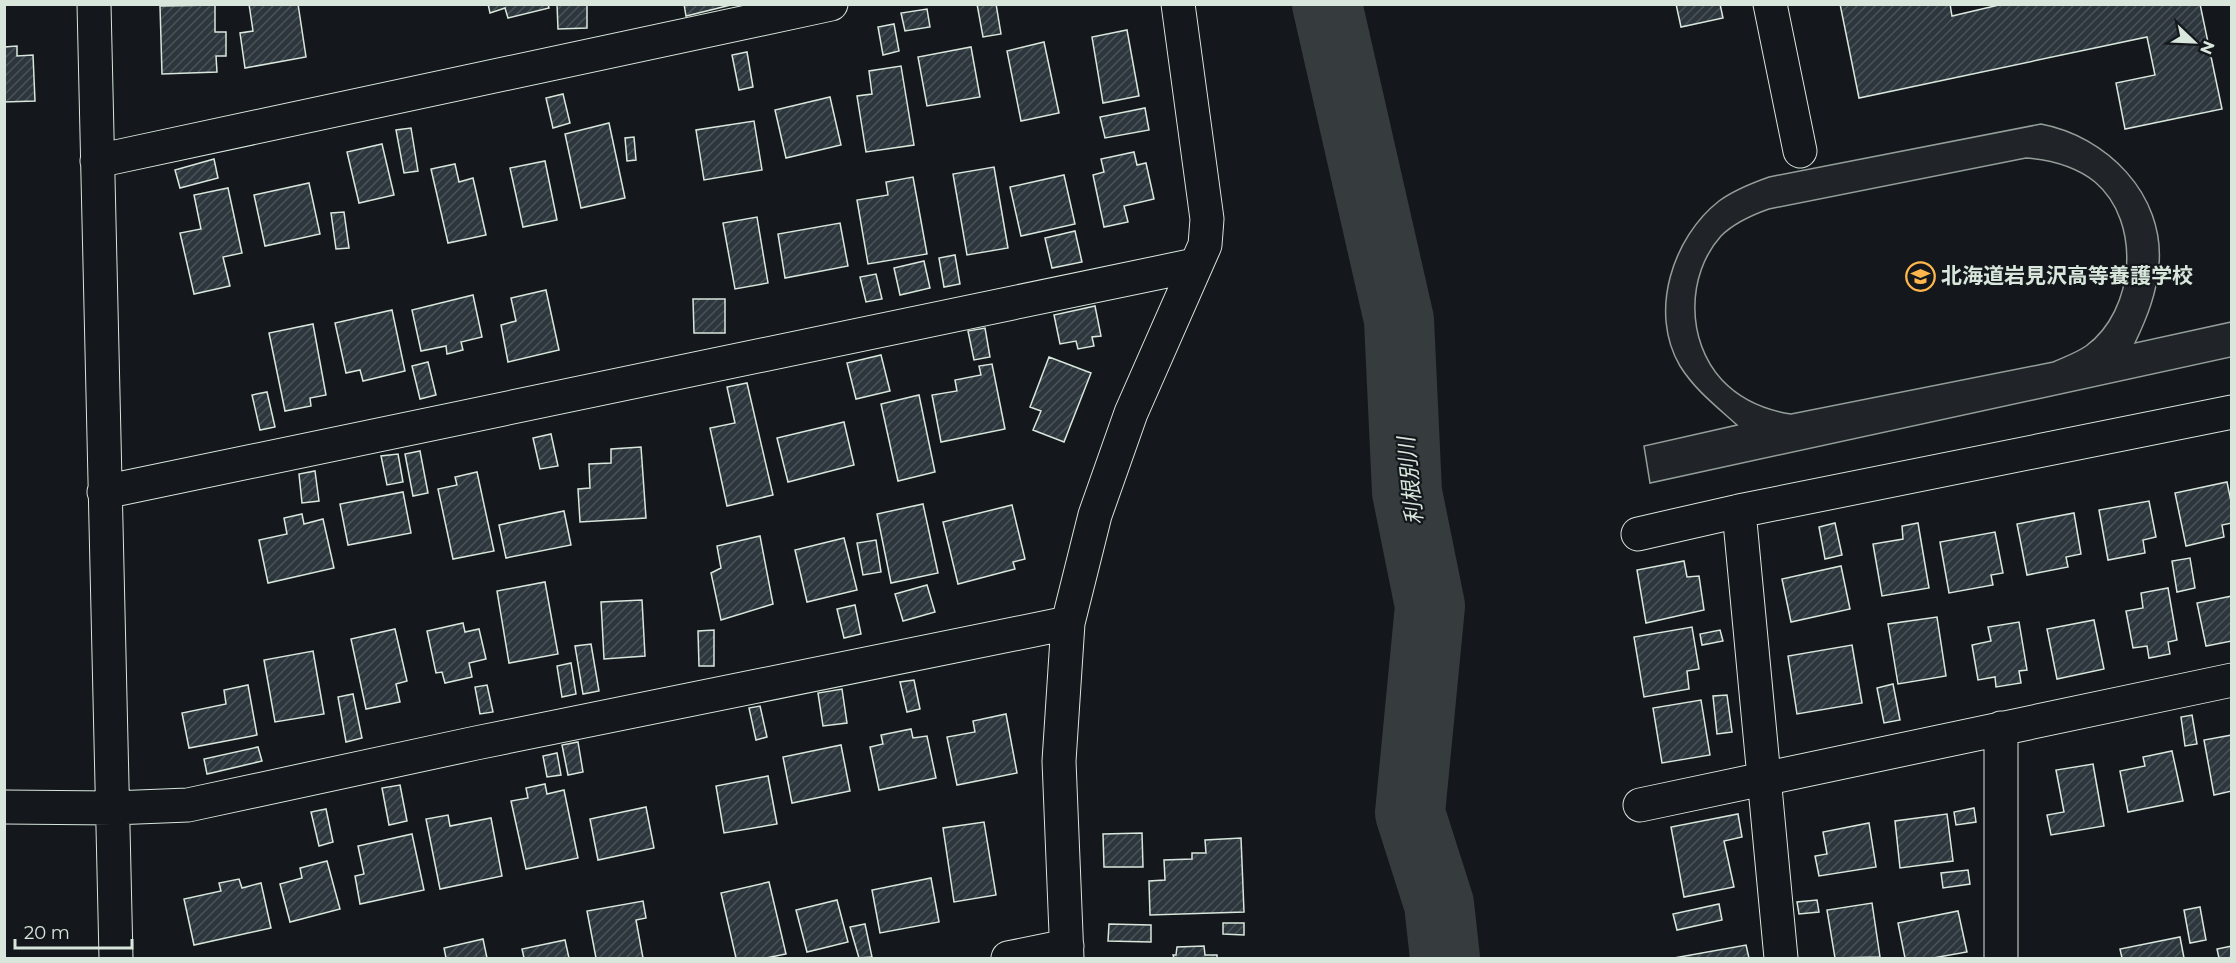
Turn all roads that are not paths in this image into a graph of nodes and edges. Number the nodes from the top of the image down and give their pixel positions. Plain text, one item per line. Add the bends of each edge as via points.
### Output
1 (94, 4) edge
2 (831, 4) edge
3 (1178, 4) edge
4 (1770, 4) edge
5 (1800, 151) dead end
6 (97, 161) junction
7 (1195, 265) junction
8 (2232, 412) edge
9 (104, 492) junction
10 (1739, 511) junction
11 (1638, 534) dead end
12 (1068, 623) junction
13 (2232, 680) edge
14 (2001, 728) junction
15 (1764, 778) junction
16 (1640, 805) dead end
17 (4, 807) edge
18 (113, 808) junction
19 (1067, 952) edge
20 (116, 958) edge
21 (1008, 958) edge
22 (1781, 958) edge
23 (2001, 958) edge

1 - 6 street
2 - 6 street
3 - 7 street via 1207,219 1205,245
4 - 5 street
6 - 9 street
7 - 9 street
7 - 12 street via 1131,413 1095,515
8 - 10 street
9 - 18 street
10 - 11 street
10 - 15 street
12 - 18 street via 188,805
12 - 19 street via 1059,761
13 - 14 street
14 - 15 street
14 - 23 street
15 - 16 street
15 - 22 street
17 - 18 street
18 - 20 street
19 - 21 street

